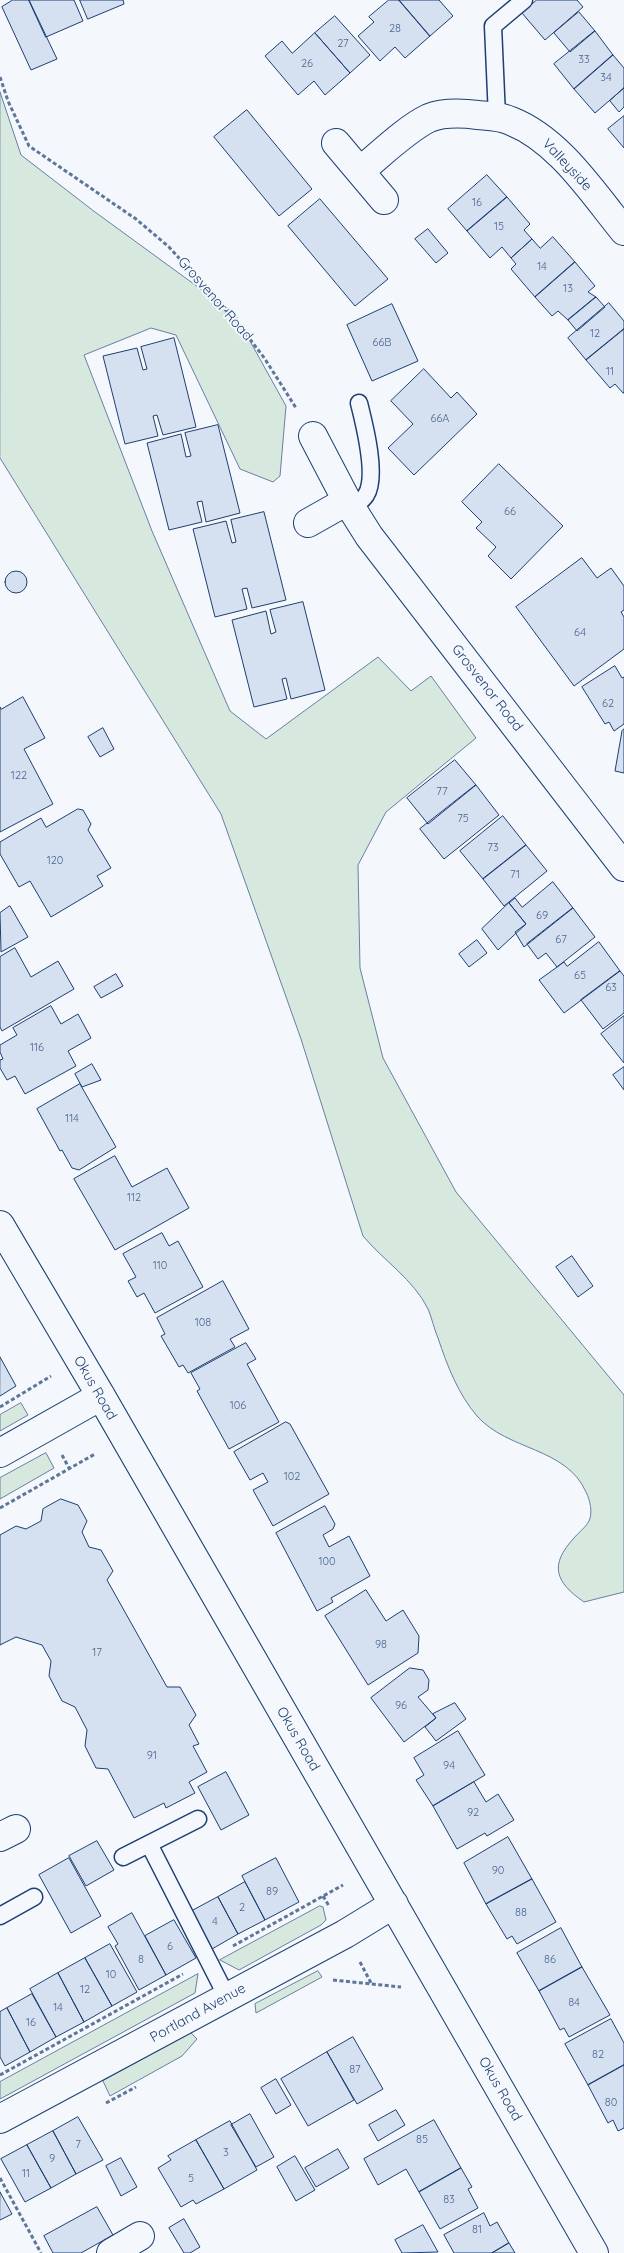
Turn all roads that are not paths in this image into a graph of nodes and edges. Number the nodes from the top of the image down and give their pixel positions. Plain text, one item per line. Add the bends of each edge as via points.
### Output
1 (524, 0) edge
2 (497, 117) junction
3 (336, 143) dead end
4 (360, 171) junction
5 (384, 200) dead end
6 (624, 231) edge
7 (359, 403) dead end
8 (313, 436) road end
9 (350, 505) junction
10 (308, 523) dead end
11 (624, 867) edge
12 (0, 1225) edge
13 (101, 1396) junction
14 (0, 1453) edge
15 (198, 1819) dead end
16 (149, 1844) junction
17 (123, 1857) dead end
18 (34, 1897) dead end
19 (394, 1904) junction
20 (0, 1916) edge
21 (226, 1997) junction
22 (0, 2119) edge
23 (140, 2236) dead end
24 (111, 2253) edge
25 (594, 2253) edge

1 - 2 lane via 493,26
2 - 4 street, Valleyside via 464,113 429,118
2 - 6 street, Valleyside via 522,126 545,140
3 - 4 street
4 - 5 street
7 - 9 lane via 367,432 369,490 366,496
8 - 9 street, Grosvenor Road
9 - 10 street
9 - 11 street, Grosvenor Road via 369,536
12 - 13 street, Okus Road
13 - 14 street
13 - 19 street, Okus Road
15 - 16 lane
16 - 17 lane
16 - 21 lane
18 - 20 lane
19 - 21 street, Portland Avenue
19 - 25 street, Okus Road
21 - 22 street, Portland Avenue
23 - 24 street

